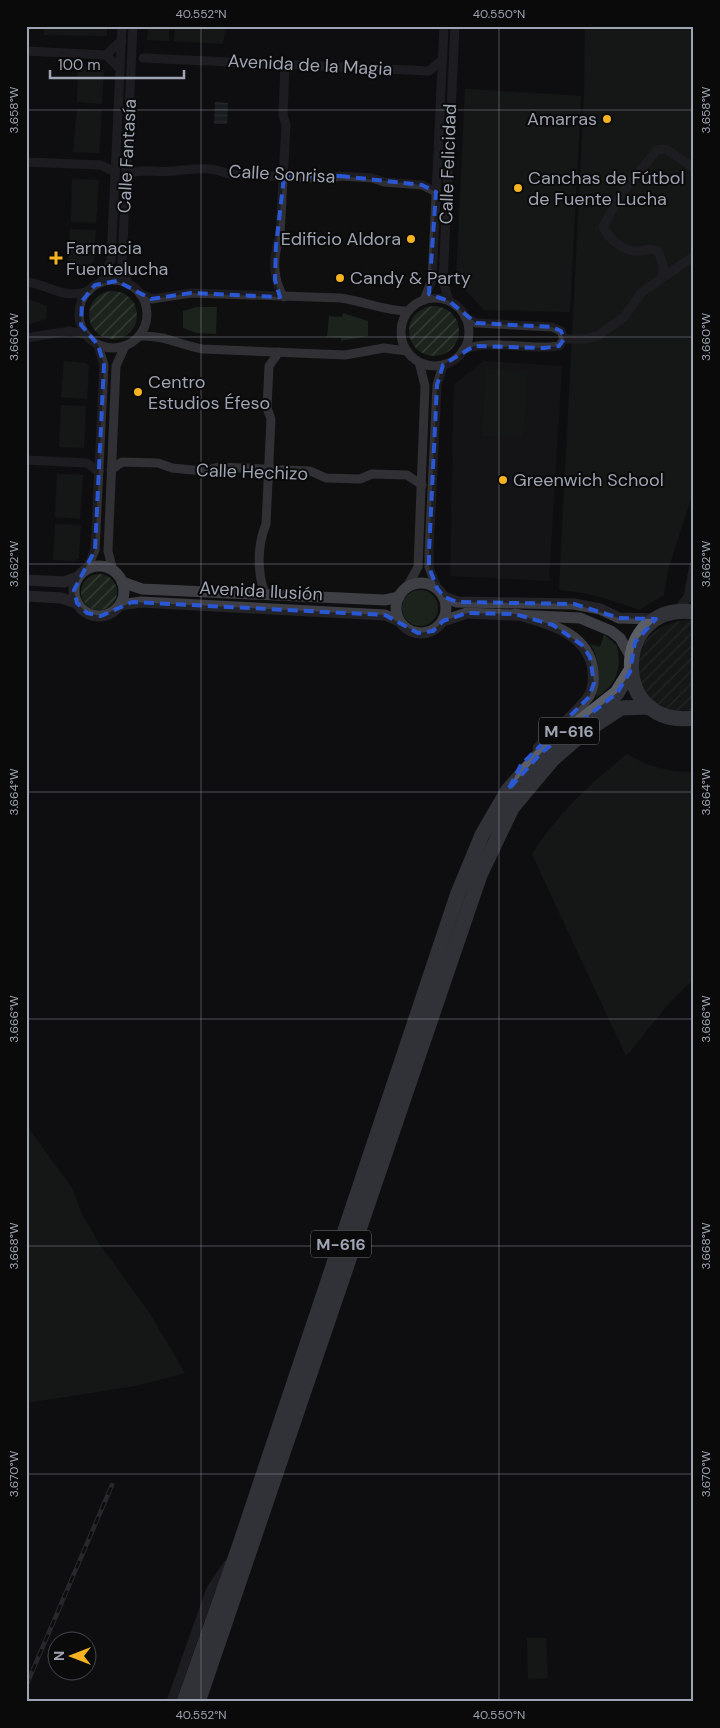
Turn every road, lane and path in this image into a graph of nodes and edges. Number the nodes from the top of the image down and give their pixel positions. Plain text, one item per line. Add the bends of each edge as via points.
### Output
1 (122, 26) edge
2 (133, 26) edge
3 (444, 26) edge
4 (455, 26) edge
5 (122, 40) junction
6 (132, 44) junction
7 (26, 51) edge
8 (106, 55) junction
9 (143, 58) junction
10 (442, 60) junction
11 (285, 64) junction
12 (131, 68) junction
13 (120, 69) junction
14 (429, 71) junction
15 (442, 85) junction
16 (26, 162) edge
17 (694, 168) edge
18 (115, 172) junction
19 (126, 174) junction
20 (284, 177) junction
21 (436, 192) junction
22 (694, 256) edge
23 (663, 276) junction
24 (26, 282) edge
25 (102, 282) junction
26 (128, 284) junction
27 (89, 290) junction
28 (140, 294) junction
29 (284, 297) junction
30 (424, 300) junction
31 (449, 301) junction
32 (408, 311) junction
33 (465, 317) junction
34 (86, 335) junction
35 (138, 336) junction
36 (26, 338) edge
37 (564, 339) junction
38 (98, 345) junction
39 (125, 346) junction
40 (463, 350) junction
41 (407, 351) junction
42 (279, 352) junction
43 (419, 362) junction
44 (443, 365) junction
45 (26, 460) edge
46 (110, 470) junction
47 (268, 470) junction
48 (99, 472) junction
49 (422, 485) junction
50 (694, 565) edge
51 (87, 569) junction
52 (113, 571) junction
53 (78, 577) junction
54 (26, 580) edge
55 (122, 582) junction
56 (407, 587) junction
57 (440, 592) junction
58 (266, 594) junction
59 (26, 596) edge
60 (398, 597) junction
61 (77, 603) junction
62 (120, 605) junction
63 (676, 612) junction
64 (694, 612) edge
65 (515, 614) junction
66 (656, 619) junction
67 (400, 621) junction
68 (443, 621) junction
69 (631, 664) junction
70 (650, 707) junction
71 (694, 718) edge
72 (508, 790) junction
73 (239, 1547) junction
74 (171, 1702) edge
75 (184, 1702) edge
76 (198, 1702) edge

1 - 5 street, Calle Fantasía
2 - 6 street, Calle Fantasía
3 - 10 street, Calle Felicidad
4 - 31 street, Calle Felicidad via 443,281
5 - 8 street
5 - 13 street, Calle Fantasía
6 - 9 street
6 - 12 street, Calle Fantasía
7 - 8 street
8 - 13 street
9 - 11 street, Avenida de la Magia
9 - 12 street
10 - 14 street
10 - 15 street, Calle Felicidad
11 - 14 street, Avenida de la Magia
11 - 20 street
12 - 19 street, Calle Fantasía
13 - 18 street, Calle Fantasía
14 - 15 street
15 - 21 street, Calle Felicidad
16 - 18 street via 101,165
17 - 23 street via 666,149 657,150 621,194 602,227 609,240 635,251 648,248 658,251
18 - 25 street, Calle Fantasía via 110,260
19 - 20 street, Calle Sonrisa via 138,170 190,168
19 - 26 street, Calle Fantasía via 122,262
20 - 21 street, Calle Sonrisa via 372,178 422,185
20 - 29 street via 275,280
21 - 30 street, Calle Felicidad via 432,280
22 - 23 street
23 - 37 street via 642,292 624,317 599,335
24 - 27 street via 67,294 76,295
25 - 26 street
25 - 27 street
26 - 28 street
27 - 34 street via 79,313 80,325
28 - 29 street via 152,299 191,294
28 - 35 street via 146,309 145,324
29 - 32 street via 340,298 386,310
30 - 31 street via 436,296
30 - 32 street
31 - 33 street
32 - 41 street via 401,331
33 - 37 street via 476,323 552,327 561,331
33 - 40 street via 468,340
34 - 36 street via 70,330
34 - 38 street
35 - 39 street
35 - 42 street via 166,337 204,349
37 - 40 street via 559,346 544,348 474,346
38 - 39 street
38 - 48 street via 104,365
39 - 46 street via 116,366
40 - 44 street
41 - 42 street via 384,348 345,355
41 - 43 street
42 - 47 street via 269,366 267,408 271,419
43 - 44 street
43 - 49 street via 425,384
44 - 57 street via 437,385 429,552 429,567
45 - 48 street via 87,463
46 - 47 street, Calle Hechizo via 122,462 158,463 203,471 218,467
46 - 52 street via 108,551
47 - 49 street, Calle Hechizo via 310,471 326,478 407,475
47 - 58 street via 259,578
48 - 51 street via 96,550
49 - 56 street via 418,567
50 - 63 street via 688,597
51 - 52 main road via 100,566
51 - 53 main road
52 - 55 main road
53 - 54 main road via 64,582
53 - 61 main road via 74,590
55 - 58 main road, Avenida Ilusión via 142,588
55 - 62 main road
56 - 57 main road via 422,583
56 - 60 main road
57 - 66 main road via 457,602 574,604 600,609 619,618
57 - 68 main road via 446,613
58 - 60 main road, Avenida Ilusión via 384,600
59 - 61 main road via 61,598
60 - 67 main road via 396,605
61 - 62 main road via 87,613 101,616 115,611
62 - 67 main road, Avenida Ilusión via 141,602 385,615
63 - 64 highway, M-616
63 - 66 highway, M-616
65 - 68 main road via 467,613
65 - 69 main road via 572,617 596,623 620,638
65 - 72 main road via 553,626 577,640 590,657 594,682 589,696 522,765
66 - 69 highway, M-616 via 640,635
67 - 68 main road via 418,633 433,631
69 - 70 highway via 640,697
69 - 72 highway, M-616 via 617,693 541,754
70 - 71 highway, M-616 via 665,716
70 - 76 highway, M-616 via 621,708 583,733 553,759 512,808 480,875
72 - 73 highway, M-616 via 482,835 458,893
73 - 74 street via 211,1589
73 - 75 highway, M-616

